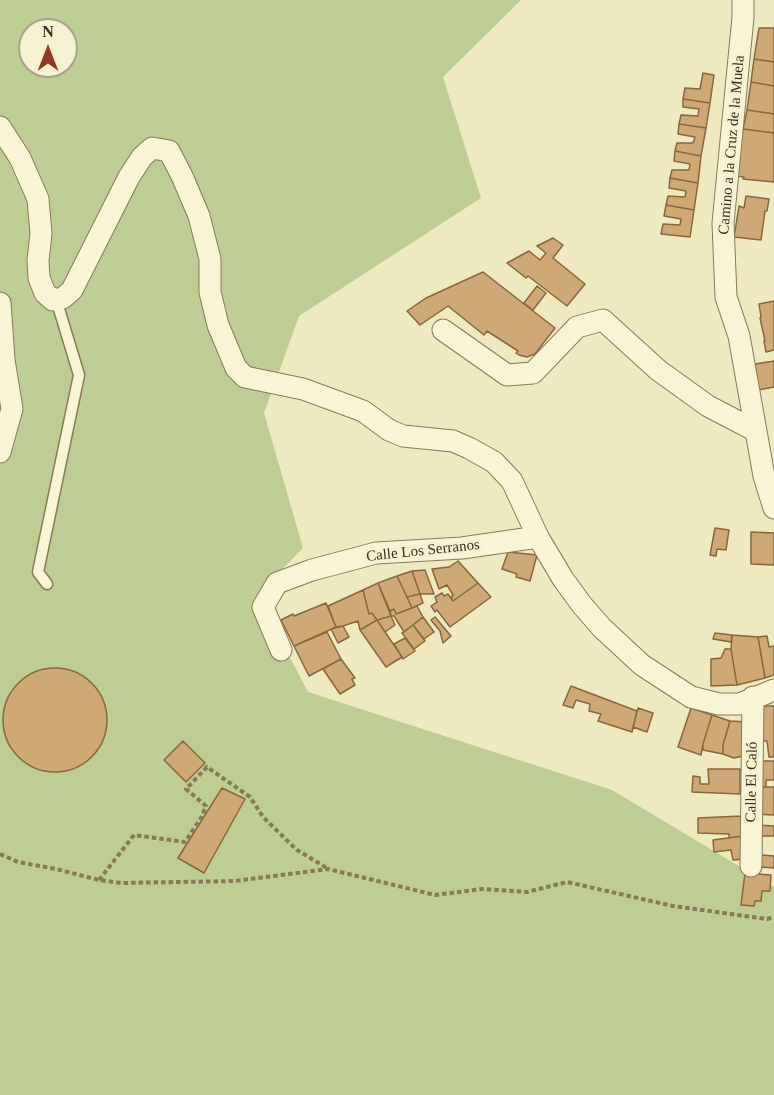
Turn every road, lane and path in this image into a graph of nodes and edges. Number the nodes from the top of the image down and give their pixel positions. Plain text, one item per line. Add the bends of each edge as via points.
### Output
1 (743, 0) edge
2 (0, 127) edge
3 (56, 299) junction
4 (0, 303) edge
5 (443, 330) dead end
6 (756, 430) junction
7 (0, 452) edge
8 (774, 508) edge
9 (538, 537) junction
10 (47, 584) dead end
11 (281, 650) dead end
12 (774, 690) edge
13 (753, 698) junction
14 (0, 854) edge
15 (751, 866) dead end
16 (328, 869) junction
17 (99, 880) junction
18 (774, 917) edge

1 - 6 street, Camino a la Cruz de la Muela via 723,223 726,297 739,336
2 - 3 street via 20,158 38,199 39,278 45,293
3 - 9 street via 63,298 75,285 141,157 152,148 169,151 199,216 210,259 210,292 218,325 236,368 245,376 303,389 363,411 403,436 453,441 469,448 494,462 512,481
3 - 10 lane via 80,375 38,572
4 - 7 street via 12,409
5 - 6 street via 507,375 533,373 577,327 603,320 691,394
6 - 8 street, Camino a la Cruz de la Muela
9 - 11 street, Calle Los Serranos via 462,548 376,553 277,584 263,607
9 - 13 street via 582,605 642,665 691,697 719,704 740,704
12 - 13 street
13 - 15 street, Calle El Caló
14 - 17 path via 18,862
16 - 17 path via 235,881
16 - 17 path via 297,850 263,817 250,797 207,767 186,789 206,806 185,842 134,835
16 - 18 path via 435,895 482,889 527,892 567,882 673,906

